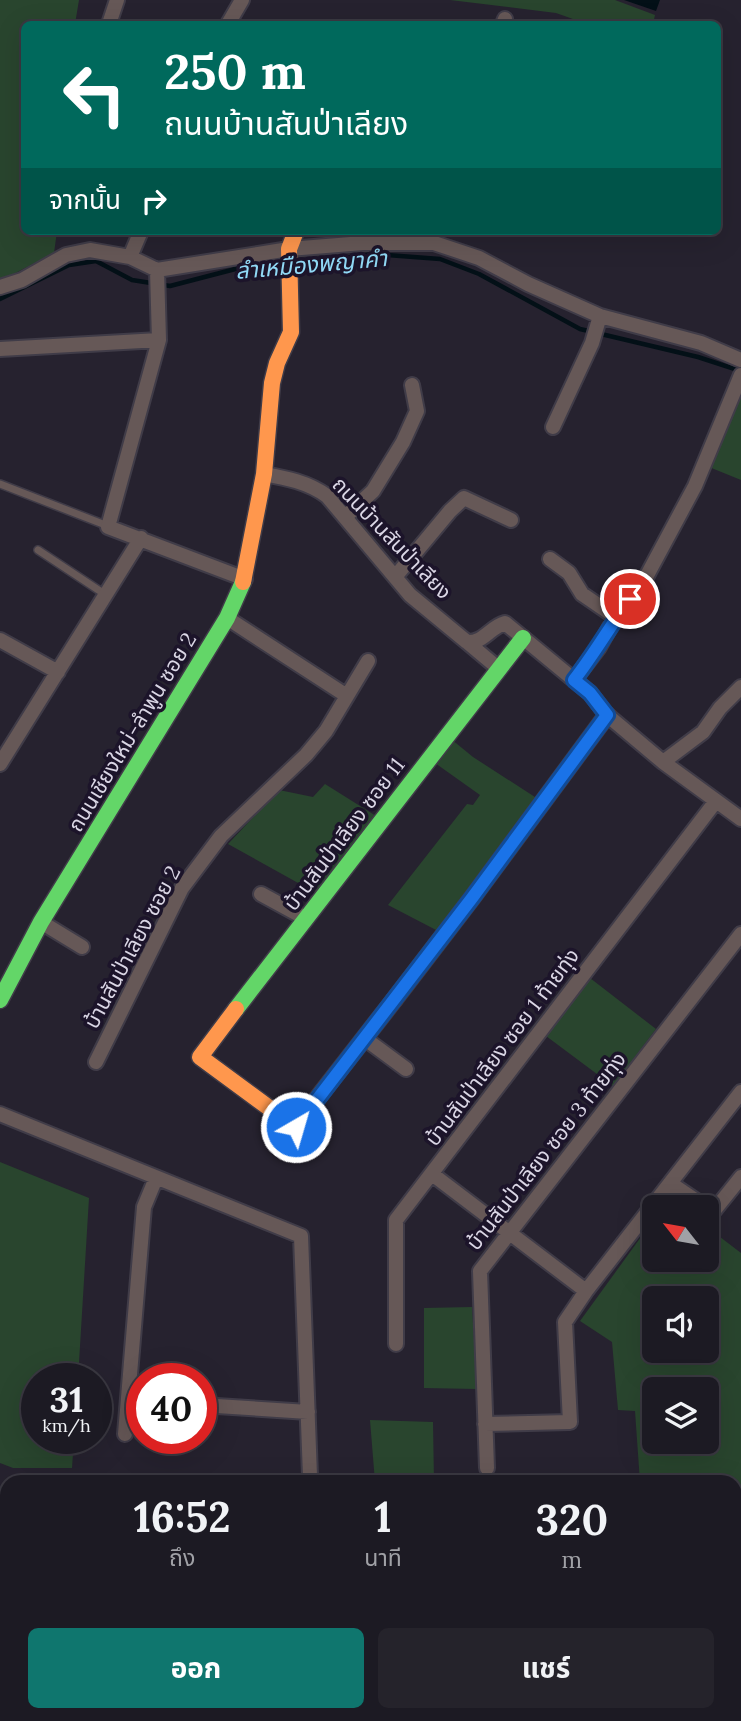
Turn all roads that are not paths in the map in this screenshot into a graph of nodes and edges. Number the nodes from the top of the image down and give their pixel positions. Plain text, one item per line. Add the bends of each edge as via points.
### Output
1 (117, 0) edge
2 (242, 0) edge
3 (109, 21) edge
4 (230, 21) edge
5 (139, 235) edge
6 (295, 235) edge
7 (436, 237) edge
8 (289, 253) junction
9 (130, 257) junction
10 (158, 276) junction
11 (0, 287) edge
12 (599, 321) junction
13 (159, 340) junction
14 (0, 349) edge
15 (741, 360) edge
16 (740, 380) edge
17 (412, 385) dead end
18 (553, 427) dead end
19 (264, 474) junction
20 (0, 484) edge
21 (345, 517) junction
22 (511, 520) dead end
23 (108, 527) junction
24 (141, 538) junction
25 (37, 550) dead end
26 (550, 559) dead end
27 (395, 577) junction
28 (245, 579) junction
29 (106, 595) junction
30 (228, 618) junction
31 (617, 618) junction
32 (523, 638) junction
33 (0, 640) edge
34 (467, 642) junction
35 (368, 661) dead end
36 (498, 668) junction
37 (58, 672) junction
38 (574, 680) junction
39 (741, 687) edge
40 (347, 696) junction
41 (607, 715) junction
42 (663, 762) junction
43 (0, 764) edge
44 (716, 801) junction
45 (741, 819) edge
46 (261, 894) dead end
47 (305, 918) junction
48 (41, 922) junction
49 (741, 934) edge
50 (82, 947) dead end
51 (2, 992) edge
52 (364, 1038) junction
53 (96, 1062) dead end
54 (406, 1069) dead end
55 (741, 1092) edge
56 (0, 1114) edge
57 (432, 1174) junction
58 (741, 1177) edge
59 (156, 1178) junction
60 (670, 1183) junction
61 (688, 1195) edge
62 (719, 1204) edge
63 (509, 1232) junction
64 (586, 1290) junction
65 (396, 1344) dead end
66 (137, 1363) edge
67 (217, 1406) edge
68 (308, 1412) junction
69 (485, 1424) junction
70 (126, 1431) edge
71 (125, 1434) dead end
72 (487, 1468) dead end
73 (310, 1475) edge

1 - 3 street
2 - 4 street
5 - 9 street
6 - 8 street
7 - 8 street
7 - 12 street
8 - 10 street
8 - 19 street, ถนนเชียงใหม่-ลำพูน ซอย 2 via 290,332 272,383
9 - 10 street
9 - 11 street via 90,250 66,255
10 - 13 street
12 - 15 street via 701,343
12 - 18 street
13 - 14 street
13 - 23 street
16 - 31 street via 695,486 644,581
17 - 21 street via 417,411 403,442 373,491
19 - 21 street, ถนนบ้านสันป่าเลียง via 317,489
19 - 28 street, ถนนเชียงใหม่-ลำพูน ซอย 2
20 - 23 lane
21 - 27 street, ถนนบ้านสันป่าเลียง
22 - 27 street via 464,498
23 - 24 street
24 - 28 street
24 - 29 street
25 - 29 lane
26 - 31 street via 569,573 582,594
27 - 34 street, ถนนบ้านสันป่าเลียง
28 - 30 street, ถนนเชียงใหม่-ลำพูน ซอย 2
29 - 37 street
30 - 40 street
30 - 48 street, ถนนเชียงใหม่-ลำพูน ซอย 2
31 - 38 street
32 - 34 street via 502,623 479,641
32 - 36 street, บ้านสันป่าเลียง ซอย 11
32 - 38 street
33 - 37 street
34 - 36 street, ถนนบ้านสันป่าเลียง
35 - 40 street, บ้านสันป่าเลียง ซอย 2
36 - 47 street, บ้านสันป่าเลียง ซอย 11
37 - 43 street
38 - 41 street
39 - 42 street via 703,732
40 - 53 street, บ้านสันป่าเลียง ซอย 2 via 306,755 221,836 182,888
41 - 42 street
41 - 52 street
42 - 44 street
44 - 45 street
44 - 57 street, บ้านสันป่าเลียง ซอย 1 ท้ายทุ่ง
46 - 47 street
47 - 52 street, บ้านสันป่าเลียง ซอย 11 via 200,1057 296,1127
48 - 50 street
48 - 51 street, ถนนเชียงใหม่-ลำพูน ซอย 2
49 - 63 street, บ้านสันป่าเลียง ซอย 3 ท้ายทุ่ง
52 - 54 street
55 - 60 street
56 - 59 street
57 - 63 street
57 - 65 street, บ้านสันป่าเลียง ซอย 1 ท้ายทุ่ง via 396,1220
58 - 62 street
59 - 66 street via 144,1207
59 - 68 street via 301,1236
60 - 61 street
60 - 64 street
63 - 64 street
63 - 69 street, บ้านสันป่าเลียง ซอย 3 ท้ายทุ่ง via 480,1271
64 - 69 street via 565,1322 570,1422
67 - 68 street
68 - 73 street
69 - 72 street, บ้านสันป่าเลียง ซอย 3 ท้ายทุ่ง
70 - 71 street

